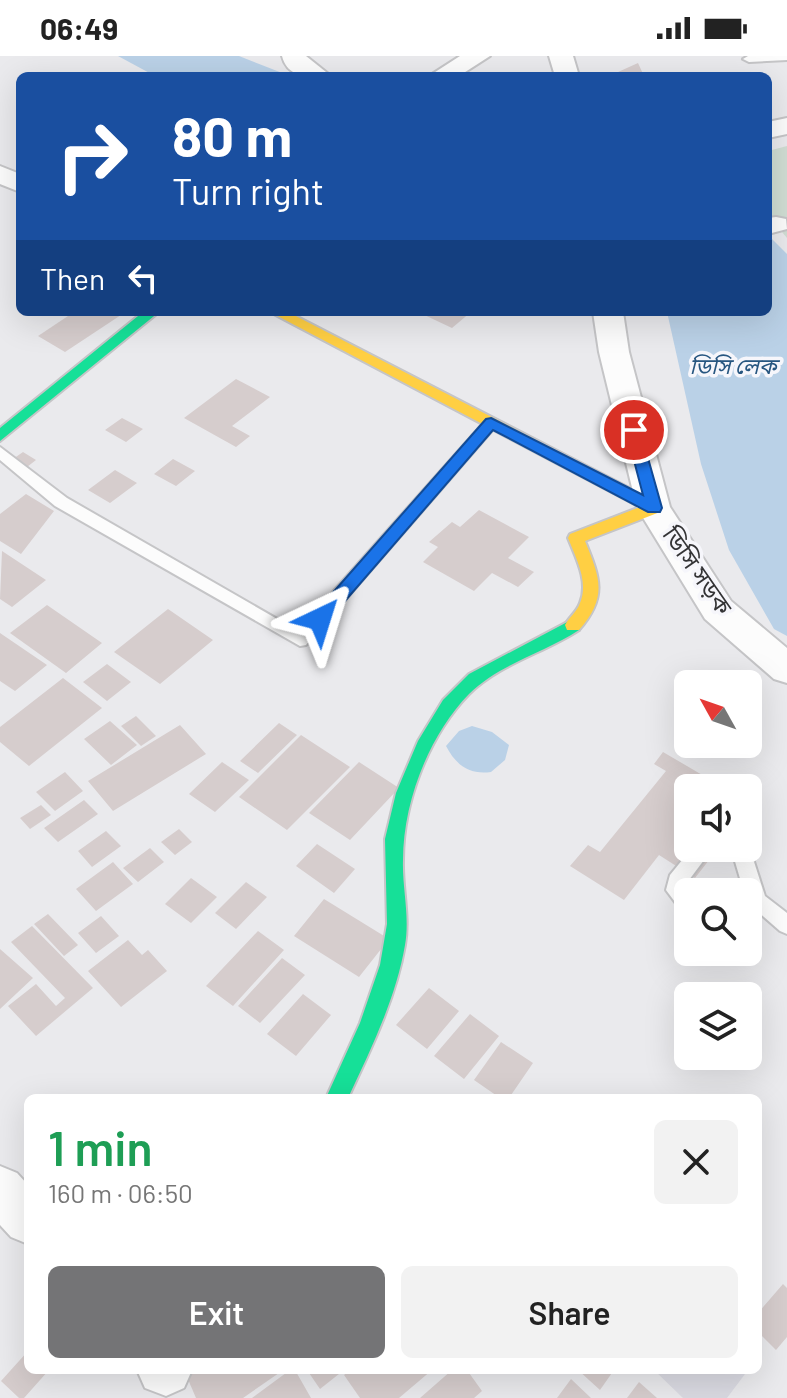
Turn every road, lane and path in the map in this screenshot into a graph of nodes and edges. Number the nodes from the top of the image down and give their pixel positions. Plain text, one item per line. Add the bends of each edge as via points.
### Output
1 (294, 56) edge
2 (478, 56) edge
3 (787, 57) edge
4 (749, 59) dead end
5 (311, 72) edge
6 (448, 72) edge
7 (147, 316) edge
8 (285, 316) edge
9 (609, 316) edge
10 (491, 423) junction
11 (0, 436) edge
12 (0, 452) edge
13 (654, 508) junction
14 (787, 669) edge
15 (692, 862) edge
16 (679, 878) edge
17 (762, 908) edge
18 (787, 925) edge
19 (339, 1094) edge
20 (0, 1190) edge
21 (24, 1216) edge

1 - 5 street via 296,64
2 - 6 street
3 - 4 lane
7 - 11 street
8 - 10 street
9 - 13 street, ডিসি সড়ক
10 - 12 lane via 300,640 61,502
10 - 13 street
13 - 14 street, ডিসি সড়ক via 718,610
13 - 19 street via 576,538 590,570 593,595 582,618 475,679 453,699 411,775 393,856 396,942 376,1012
15 - 16 lane
17 - 18 lane
20 - 21 street

